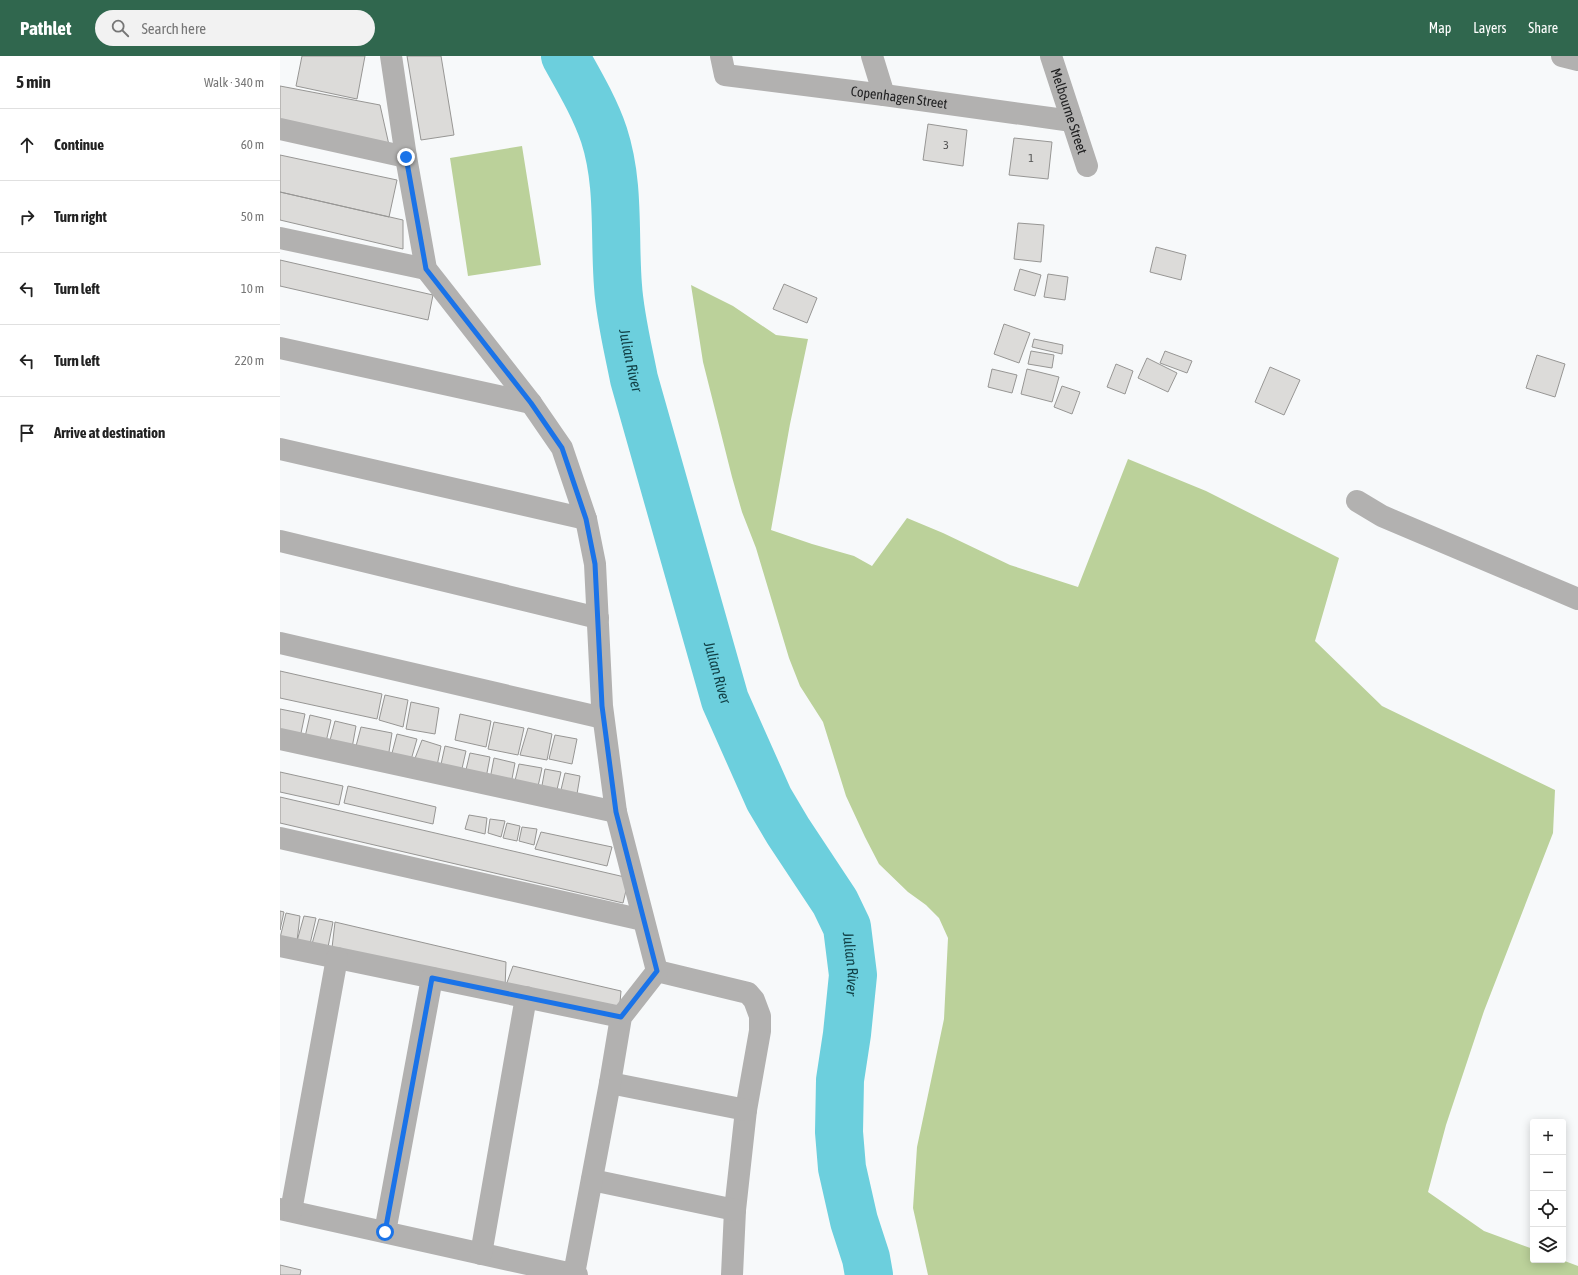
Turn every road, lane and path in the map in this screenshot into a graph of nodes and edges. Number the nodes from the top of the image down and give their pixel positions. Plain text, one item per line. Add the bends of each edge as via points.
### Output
1 (392, 56) edge
2 (872, 56) edge
3 (1051, 56) edge
4 (1562, 56) edge
5 (1578, 60) edge
6 (723, 65) edge
7 (884, 94) junction
8 (1072, 121) junction
9 (280, 129) edge
10 (406, 157) junction
11 (1086, 166) dead end
12 (280, 238) edge
13 (426, 269) junction
14 (280, 348) edge
15 (531, 403) junction
16 (280, 449) edge
17 (1357, 501) dead end
18 (586, 519) junction
19 (280, 541) edge
20 (1578, 599) edge
21 (598, 618) junction
22 (280, 643) edge
23 (603, 718) junction
24 (280, 739) edge
25 (616, 812) junction
26 (280, 838) edge
27 (643, 920) junction
28 (280, 946) edge
29 (337, 958) junction
30 (657, 971) junction
31 (432, 978) junction
32 (526, 997) junction
33 (621, 1017) junction
34 (610, 1083) junction
35 (746, 1110) junction
36 (592, 1180) junction
37 (285, 1210) edge
38 (735, 1210) junction
39 (385, 1232) junction
40 (481, 1254) junction
41 (576, 1275) edge
42 (732, 1275) edge

1 - 10 street
2 - 7 street
3 - 8 street, Melbourne Street
4 - 5 street
6 - 7 street, Copenhagen Street
7 - 8 street, Copenhagen Street
8 - 11 street, Melbourne Street
9 - 10 street
10 - 13 street
12 - 13 street
13 - 15 street
14 - 15 street
15 - 18 street via 562,448
16 - 18 street
17 - 20 street via 1382,516
18 - 21 street via 595,564
19 - 21 street
21 - 23 street
22 - 23 street
23 - 25 street
24 - 25 street
25 - 27 street
26 - 27 street
27 - 30 street
28 - 29 street
29 - 31 street
29 - 37 street
30 - 33 street
30 - 35 street via 748,994 754,1000 760,1016 760,1031
31 - 32 street
31 - 39 street
32 - 33 street
32 - 40 street
33 - 34 street
34 - 35 street
34 - 36 street
35 - 38 street
36 - 38 street
36 - 41 street
37 - 39 street
38 - 42 street
39 - 40 street
40 - 41 street

